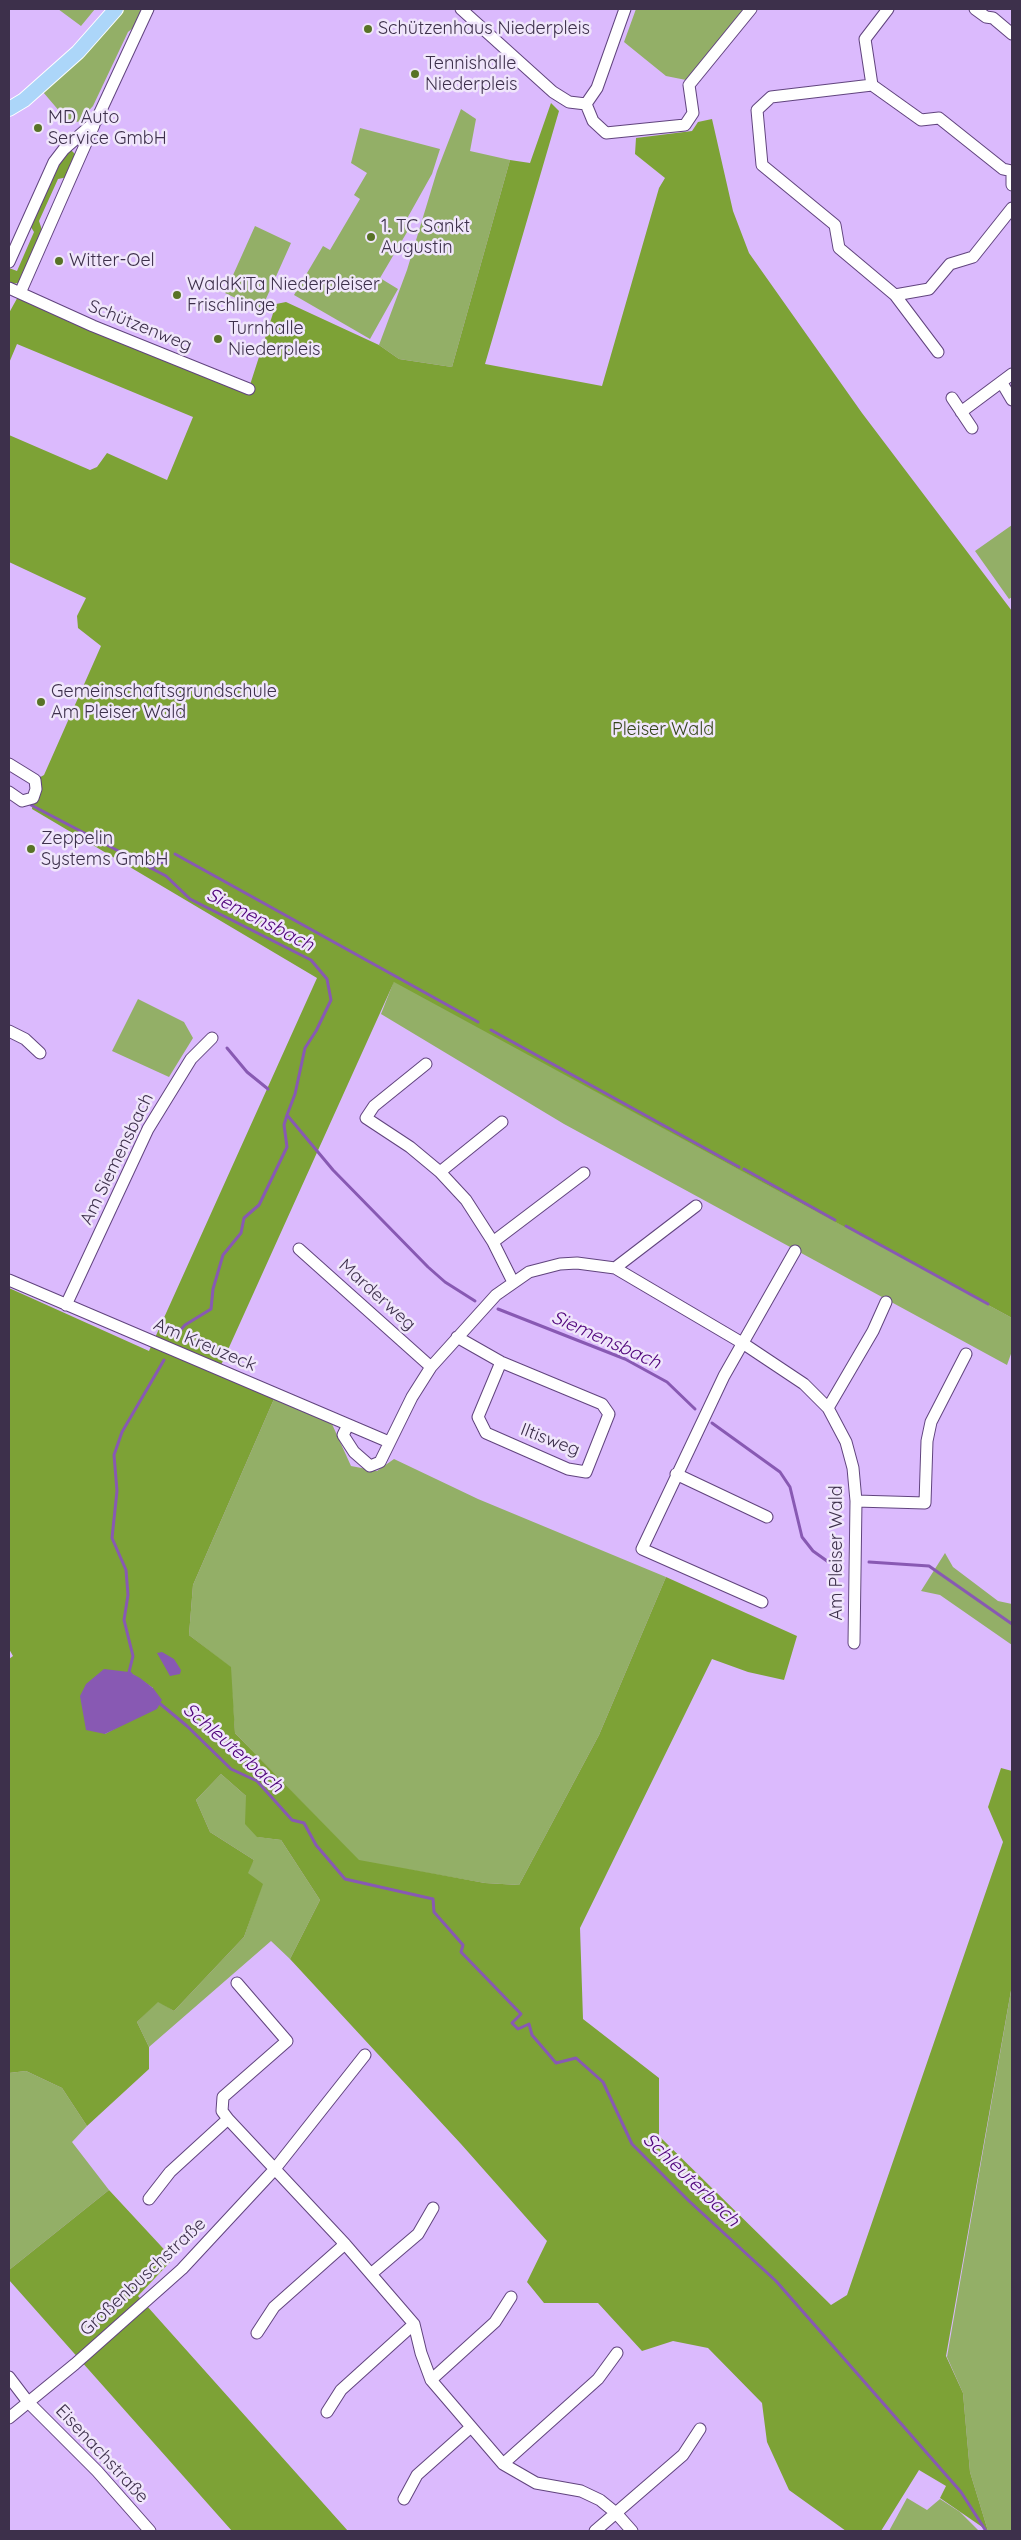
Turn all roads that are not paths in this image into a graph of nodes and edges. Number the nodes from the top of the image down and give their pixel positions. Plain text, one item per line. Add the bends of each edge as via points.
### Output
1 (116, 9) edge
2 (148, 9) edge
3 (461, 9) edge
4 (625, 9) edge
5 (751, 9) edge
6 (975, 9) edge
7 (885, 13) edge
8 (1012, 34) edge
9 (872, 85) junction
10 (586, 104) junction
11 (9, 109) edge
12 (96, 121) junction
13 (1012, 171) edge
14 (1012, 185) edge
15 (1012, 208) edge
16 (9, 262) edge
17 (9, 288) edge
18 (20, 293) junction
19 (895, 295) junction
20 (938, 352) dead end
21 (1008, 378) edge
22 (249, 389) dead end
23 (952, 398) dead end
24 (1012, 400) edge
25 (961, 412) junction
26 (972, 428) dead end
27 (9, 764) edge
28 (9, 792) edge
29 (9, 1031) edge
30 (212, 1038) dead end
31 (40, 1053) dead end
32 (426, 1064) dead end
33 (502, 1122) dead end
34 (440, 1172) junction
35 (584, 1174) dead end
36 (696, 1206) dead end
37 (493, 1242) junction
38 (299, 1249) dead end
39 (795, 1251) dead end
40 (615, 1268) junction
41 (9, 1280) edge
42 (512, 1282) junction
43 (886, 1302) dead end
44 (66, 1305) junction
45 (457, 1337) junction
46 (744, 1344) junction
47 (966, 1354) dead end
48 (501, 1362) junction
49 (431, 1367) junction
50 (828, 1408) junction
51 (348, 1425) junction
52 (389, 1442) junction
53 (676, 1474) junction
54 (856, 1501) junction
55 (767, 1517) dead end
56 (762, 1602) dead end
57 (854, 1643) dead end
58 (237, 1983) dead end
59 (365, 2055) dead end
60 (228, 2119) junction
61 (274, 2170) junction
62 (149, 2199) dead end
63 (433, 2208) dead end
64 (344, 2244) junction
65 (371, 2274) junction
66 (512, 2297) dead end
67 (414, 2324) junction
68 (257, 2333) dead end
69 (617, 2353) dead end
70 (9, 2377) edge
71 (431, 2380) junction
72 (28, 2402) junction
73 (327, 2412) dead end
74 (9, 2418) edge
75 (471, 2428) junction
76 (700, 2429) dead end
77 (503, 2464) junction
78 (404, 2499) dead end
79 (616, 2514) junction
80 (150, 2531) edge
81 (595, 2531) edge
82 (632, 2531) edge

1 - 11 main road via 78,52 24,100
2 - 12 street
3 - 10 street via 553,92 569,102
4 - 10 street via 598,88
5 - 10 street via 689,85 692,113 685,125 606,133 593,121
6 - 8 street via 993,18
7 - 9 street via 864,39
9 - 13 street via 921,120 939,118 1003,169
9 - 19 street via 771,97 756,110 762,165 835,225 839,248
12 - 16 street via 64,148 54,162
12 - 18 street
13 - 14 street
15 - 19 street via 973,257 950,264 929,289
17 - 18 street, Schützenweg
18 - 22 street, Schützenweg
19 - 20 street
21 - 24 street
21 - 25 street
23 - 25 street
25 - 26 street
27 - 28 street via 35,780 36,789 33,798 22,801
29 - 31 street via 25,1039
30 - 44 street, Am Siemensbach via 191,1059 148,1129
32 - 34 street via 374,1106 366,1118 410,1147
33 - 34 street
34 - 37 street via 466,1200
35 - 37 street
36 - 40 street
37 - 42 street
38 - 49 street, Marderweg
39 - 46 street
40 - 42 street, Am Pleiser Wald via 560,1264 529,1272
40 - 46 street, Am Pleiser Wald
41 - 44 street, Am Kreuzeck
42 - 45 street, Am Pleiser Wald
43 - 50 street via 873,1331
44 - 51 street, Am Kreuzeck
45 - 48 street, Iltisweg
45 - 49 street, Am Pleiser Wald
46 - 50 street, Am Pleiser Wald via 804,1384
46 - 53 street via 724,1376
47 - 54 street via 931,1422 927,1441 925,1503
48 - 48 street, Iltisweg via 602,1404 609,1414 586,1472 568,1469 486,1434 478,1417
49 - 52 street, Am Pleiser Wald
50 - 54 street, Am Pleiser Wald via 846,1442 853,1468
51 - 52 street, Am Kreuzeck
51 - 52 street, Am Pleiser Wald via 343,1434 360,1460 370,1466 380,1462
53 - 55 street
53 - 56 street via 642,1549
54 - 57 street, Am Pleiser Wald
58 - 60 street via 287,2041 223,2097 222,2110
59 - 61 street, Großenbuschstraße
60 - 61 street
60 - 62 street via 170,2172
61 - 64 street
61 - 72 street, Großenbuschstraße via 158,2292
63 - 65 street via 418,2234
64 - 65 street
64 - 68 street via 274,2307
65 - 67 street
66 - 71 street via 495,2322
67 - 71 street
67 - 73 street via 341,2390
69 - 77 street via 598,2380
70 - 72 street
71 - 75 street
72 - 74 street, Großenbuschstraße
72 - 80 street, Eisenachstraße via 97,2471
75 - 77 street
75 - 78 street via 417,2476
76 - 79 street via 683,2455
77 - 79 street via 536,2483 582,2491 600,2500
79 - 81 street
79 - 82 street

